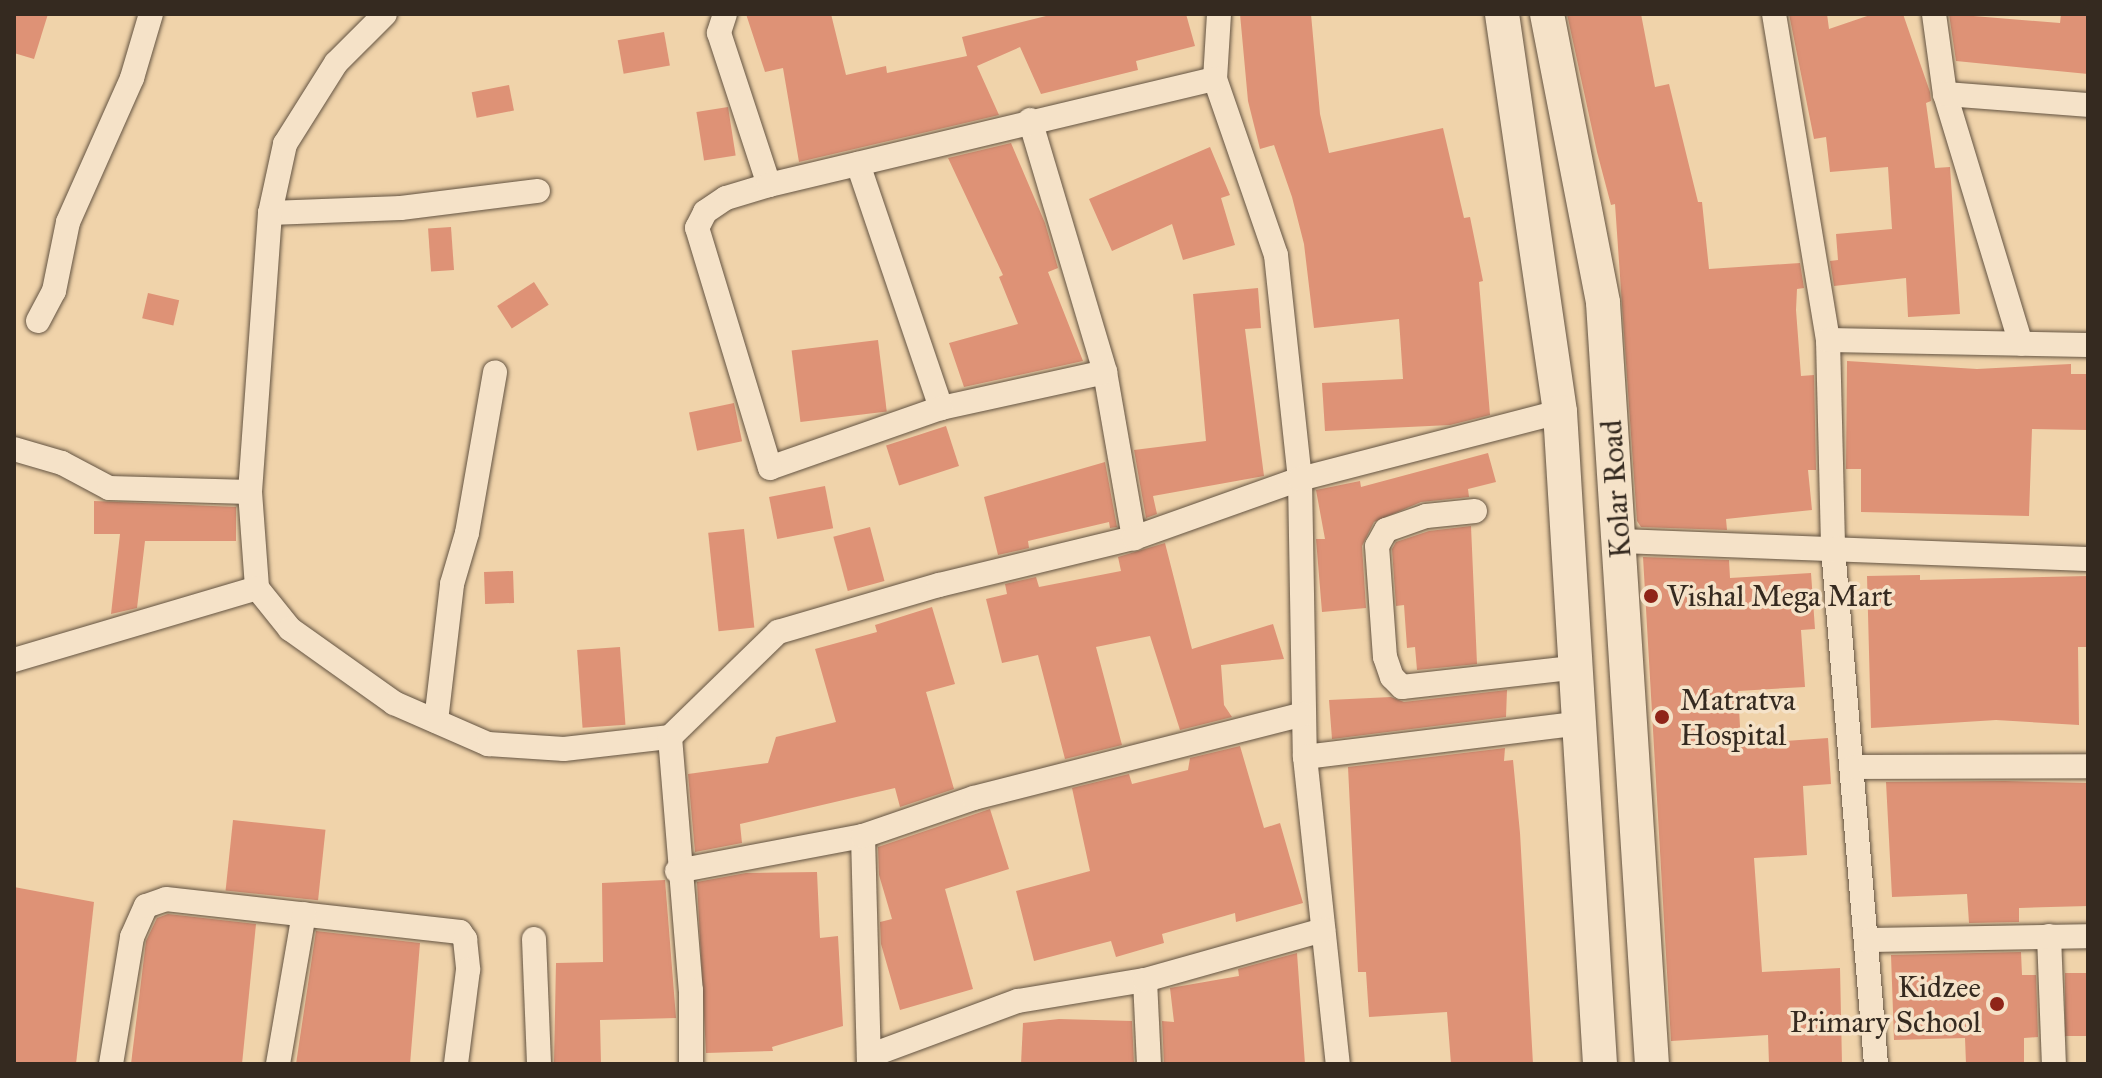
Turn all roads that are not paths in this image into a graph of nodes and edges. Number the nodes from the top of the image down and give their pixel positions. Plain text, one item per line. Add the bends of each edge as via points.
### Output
1 (151, 14) edge
2 (385, 14) edge
3 (725, 14) edge
4 (1219, 14) edge
5 (1502, 14) edge
6 (1547, 14) edge
7 (1774, 14) edge
8 (1934, 14) edge
9 (1215, 79) junction
10 (1945, 94) junction
11 (2088, 105) edge
12 (1030, 120) junction
13 (858, 164) junction
14 (769, 185) junction
15 (538, 191) dead end
16 (270, 213) junction
17 (38, 321) dead end
18 (1828, 340) junction
19 (2021, 344) junction
20 (2088, 345) edge
21 (495, 372) dead end
22 (1105, 372) junction
23 (941, 408) junction
24 (1560, 412) junction
25 (14, 449) edge
26 (1300, 479) junction
27 (250, 492) junction
28 (1475, 511) dead end
29 (1134, 538) junction
30 (1620, 541) junction
31 (1833, 548) junction
32 (2088, 559) edge
33 (257, 588) junction
34 (14, 660) edge
35 (1572, 668) junction
36 (1303, 714) junction
37 (436, 721) junction
38 (1575, 724) junction
39 (670, 737) junction
40 (1305, 757) junction
41 (2088, 766) edge
42 (1854, 767) junction
43 (863, 836) junction
44 (677, 871) junction
45 (304, 914) junction
46 (1323, 930) junction
47 (2049, 936) junction
48 (2088, 936) edge
49 (534, 939) dead end
50 (1868, 940) junction
51 (1145, 980) junction
52 (869, 1060) edge
53 (111, 1064) edge
54 (278, 1064) edge
55 (456, 1064) edge
56 (539, 1064) edge
57 (691, 1064) edge
58 (1149, 1064) edge
59 (1338, 1064) edge
60 (1600, 1064) edge
61 (1652, 1064) edge
62 (1876, 1064) edge
63 (2054, 1064) edge

1 - 17 street via 132,78 68,222 54,291
2 - 16 street via 336,63 285,144
3 - 14 street via 719,33
4 - 9 street
5 - 24 main road, Kolar Road
6 - 30 main road, Kolar Road via 1603,303
7 - 18 street
8 - 10 street
9 - 12 street
9 - 26 street via 1276,255
10 - 11 street
10 - 19 street
12 - 13 street
12 - 22 street
13 - 14 street
13 - 23 street
14 - 23 street via 726,198 705,212 697,228 770,468
15 - 16 street via 401,208
16 - 27 street
18 - 19 street
18 - 31 street
19 - 20 street
21 - 37 street via 467,533 452,584
22 - 23 street
22 - 29 street
24 - 26 street
24 - 35 main road, Kolar Road
25 - 27 street via 62,463 109,488
26 - 29 street
26 - 36 street
27 - 33 street
28 - 35 street via 1426,516 1400,525 1386,530 1377,546 1385,657 1392,677 1402,687
29 - 39 street via 939,585 778,632
30 - 31 street
30 - 61 main road, Kolar Road
31 - 32 street
31 - 42 street
33 - 34 street
33 - 37 street via 290,629 394,703
35 - 38 main road, Kolar Road
36 - 40 street
36 - 43 street via 974,798
37 - 39 street via 488,744 564,749
38 - 40 street
38 - 60 main road, Kolar Road
39 - 44 street
40 - 46 street
41 - 42 street
42 - 50 street
43 - 44 street
43 - 52 street
44 - 57 street via 691,990
45 - 53 street via 166,899 146,906 132,937
45 - 54 street
45 - 55 street via 460,932 468,970
46 - 51 street
46 - 59 street
47 - 48 street
47 - 50 street
47 - 63 street
49 - 56 street
50 - 62 street
51 - 52 street via 1018,1001
51 - 58 street

